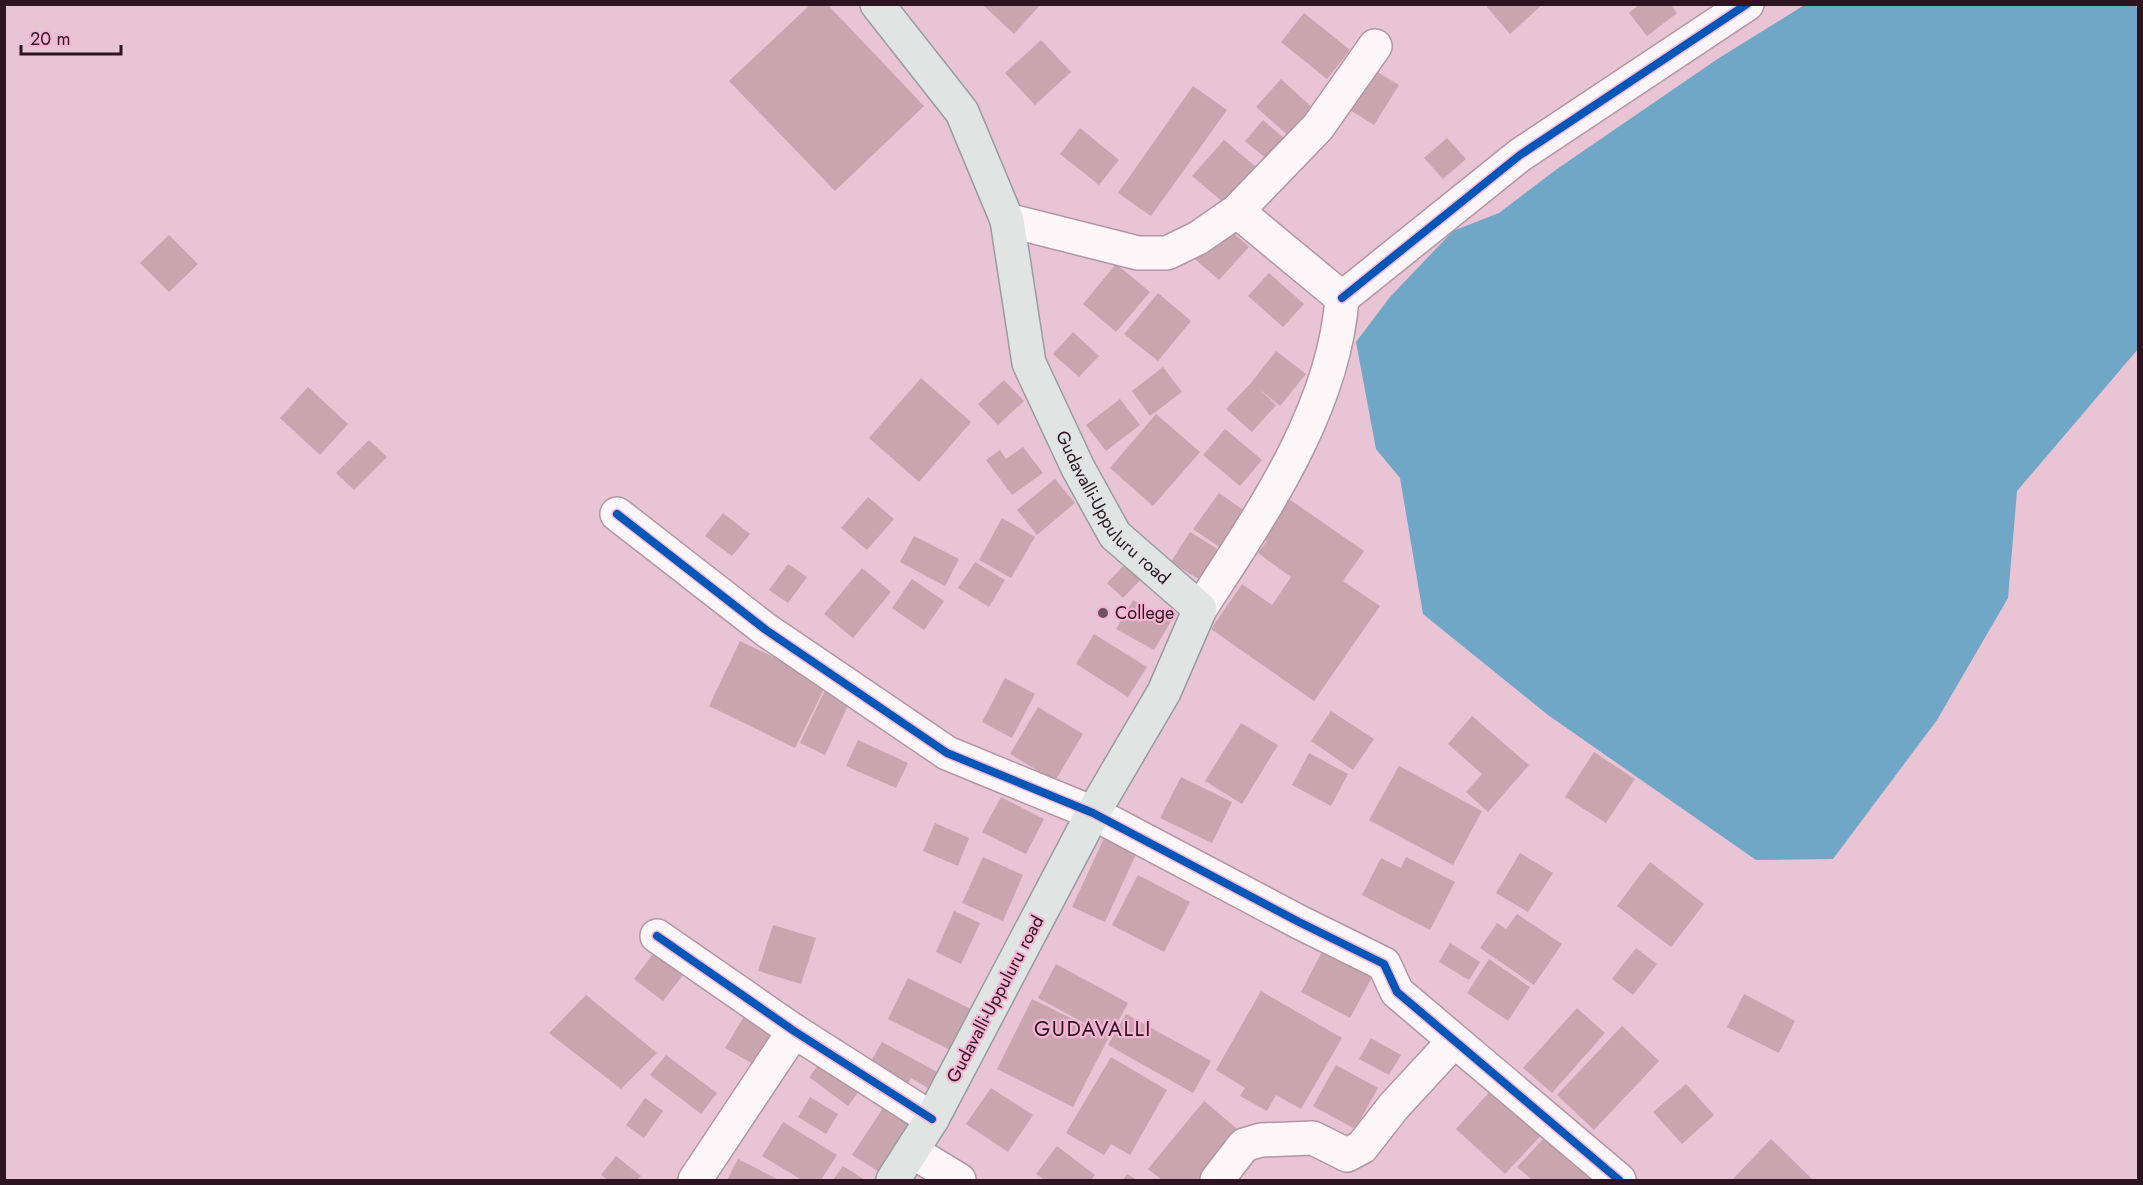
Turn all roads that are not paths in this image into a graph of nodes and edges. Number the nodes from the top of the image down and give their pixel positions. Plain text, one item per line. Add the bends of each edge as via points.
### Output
1 (877, 4) edge
2 (1748, 4) edge
3 (1375, 46) dead end
4 (1237, 211) junction
5 (1007, 220) junction
6 (1342, 298) junction
7 (616, 514) dead end
8 (1200, 609) junction
9 (1094, 813) junction
10 (657, 936) dead end
11 (794, 1030) junction
12 (1454, 1041) junction
13 (932, 1119) junction
14 (913, 1152) junction
15 (694, 1180) edge
16 (893, 1180) edge
17 (959, 1180) edge
18 (1217, 1180) edge
19 (1618, 1180) edge

1 - 5 main road, Gudavalli-Uppuluru road via 962,112
2 - 6 street via 1520,155
3 - 4 street via 1318,127
4 - 5 street via 1198,238 1167,253 1138,253
4 - 6 street
5 - 8 main road, Gudavalli-Uppuluru road via 1029,363 1078,468 1115,535
6 - 8 street via 1340,333 1330,370 1280,484
7 - 9 street via 766,630 947,753
8 - 9 main road, Gudavalli-Uppuluru road via 1164,692
9 - 12 street via 1384,964 1397,992
9 - 13 main road, Gudavalli-Uppuluru road
10 - 11 street
11 - 13 street
11 - 15 street
12 - 18 street via 1362,1147 1347,1155 1313,1138 1261,1140 1244,1146
12 - 19 street
13 - 14 main road, Gudavalli-Uppuluru road
14 - 16 main road, Gudavalli-Uppuluru road
14 - 17 street

